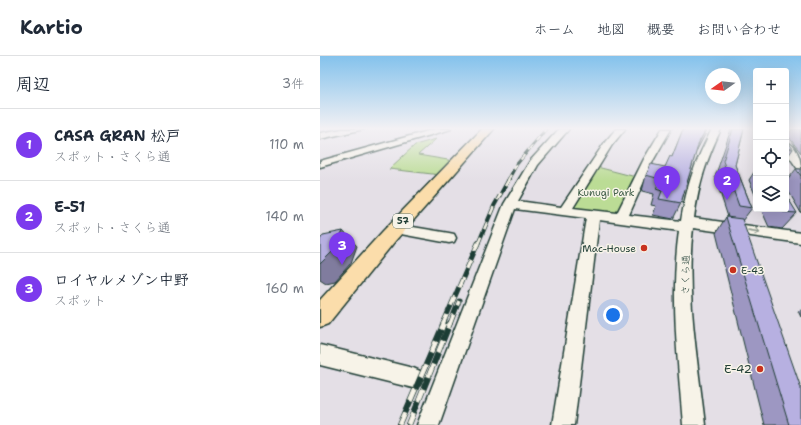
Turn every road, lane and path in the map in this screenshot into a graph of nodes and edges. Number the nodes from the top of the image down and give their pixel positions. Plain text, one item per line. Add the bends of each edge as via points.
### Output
1 (385, 146) edge
2 (473, 146) edge
3 (549, 146) edge
4 (607, 146) edge
5 (657, 146) edge
6 (707, 146) edge
7 (789, 149) edge
8 (320, 164) edge
9 (801, 166) edge
10 (510, 204) junction
11 (564, 211) junction
12 (593, 215) junction
13 (622, 218) junction
14 (687, 224) junction
15 (395, 229) junction
16 (449, 238) dead end
17 (801, 238) edge
18 (320, 316) edge
19 (320, 355) edge
20 (413, 378) dead end
21 (428, 425) edge
22 (563, 425) edge
23 (694, 425) edge

1 - 8 street
2 - 15 main road, 57
3 - 10 street via 535,161
4 - 11 street
5 - 13 street
6 - 14 street, さくら通 via 696,178
7 - 9 street
10 - 11 street
10 - 21 street
11 - 12 street
12 - 13 street
12 - 22 street
13 - 14 street
14 -> 17 street
14 - 23 street, さくら通 via 684,291
15 - 16 street
15 - 18 main road, 57
19 - 20 street

